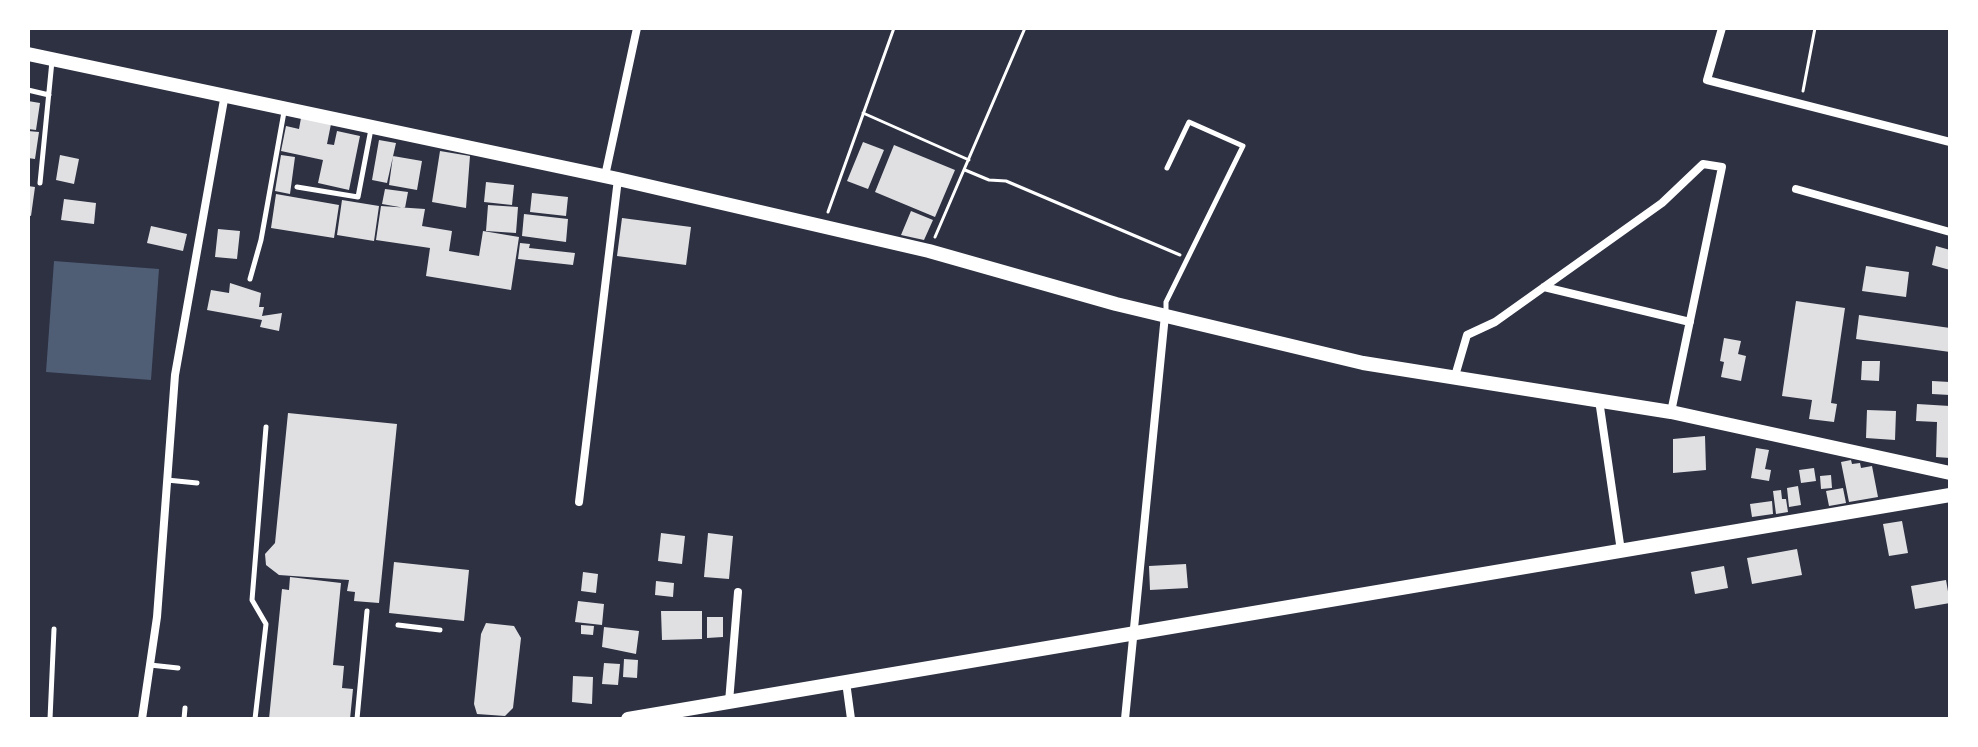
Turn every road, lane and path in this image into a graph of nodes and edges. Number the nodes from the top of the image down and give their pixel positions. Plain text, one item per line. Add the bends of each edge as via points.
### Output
1 (637, 28) edge
2 (894, 28) edge
3 (1025, 28) edge
4 (1722, 28) edge
5 (1815, 28) edge
6 (28, 54) edge
7 (53, 59) junction
8 (28, 90) edge
9 (225, 93) junction
10 (49, 95) junction
11 (1800, 104) junction
12 (285, 107) junction
13 (863, 113) junction
14 (372, 127) junction
15 (1950, 142) edge
16 (969, 160) junction
17 (1167, 168) dead end
18 (965, 170) junction
19 (612, 178) junction
20 (40, 183) dead end
21 (297, 187) dead end
22 (1796, 189) dead end
23 (824, 227) junction
24 (1950, 232) edge
25 (929, 251) junction
26 (1187, 259) junction
27 (250, 279) dead end
28 (1544, 287) junction
29 (1165, 315) junction
30 (1690, 322) junction
31 (1455, 376) junction
32 (1599, 399) junction
33 (1671, 412) junction
34 (266, 427) dead end
35 (1950, 473) edge
36 (167, 480) junction
37 (197, 483) dead end
38 (1950, 495) edge
39 (579, 502) dead end
40 (1621, 551) junction
41 (738, 592) dead end
42 (367, 611) dead end
43 (398, 625) dead end
44 (54, 629) dead end
45 (440, 630) dead end
46 (1134, 633) junction
47 (150, 665) junction
48 (178, 668) dead end
49 (846, 682) junction
50 (729, 702) junction
51 (185, 708) dead end
52 (50, 719) edge
53 (142, 719) edge
54 (184, 719) edge
55 (255, 719) edge
56 (357, 719) edge
57 (628, 719) edge
58 (851, 719) edge
59 (1125, 719) edge

1 - 19 street
2 - 13 path
3 - 16 path
4 - 11 street via 1707,80
5 - 11 path
6 - 7 main road
7 - 9 main road
7 - 10 lane
8 - 10 lane
9 - 12 main road
9 - 36 street via 175,375
10 - 20 lane
11 - 15 street
12 - 14 main road
12 - 27 lane
13 - 16 path
13 - 23 path
14 - 19 main road
14 - 21 lane via 358,197
16 - 18 path
17 - 26 lane via 1189,122 1243,146
18 - 25 path
18 - 26 path via 1006,181
19 - 23 main road
19 - 39 street
22 - 24 street
23 - 25 main road
25 - 29 main road
26 - 29 lane
28 - 30 street
28 - 30 street via 1662,203 1703,164 1722,167
28 - 31 street via 1467,335
29 - 31 main road via 1363,363
29 - 46 street
30 - 33 street
31 - 32 main road
32 - 33 main road
32 - 40 street
33 - 35 main road
34 - 55 lane via 252,600 266,624
36 - 37 lane
36 - 47 street
38 - 40 main road
40 - 46 main road
41 - 50 street
42 - 56 lane
43 - 45 lane
44 - 52 lane
46 - 49 main road
46 - 59 street
47 - 48 lane
47 - 53 street
49 - 50 main road
49 - 58 street
50 - 57 main road
51 - 54 lane

